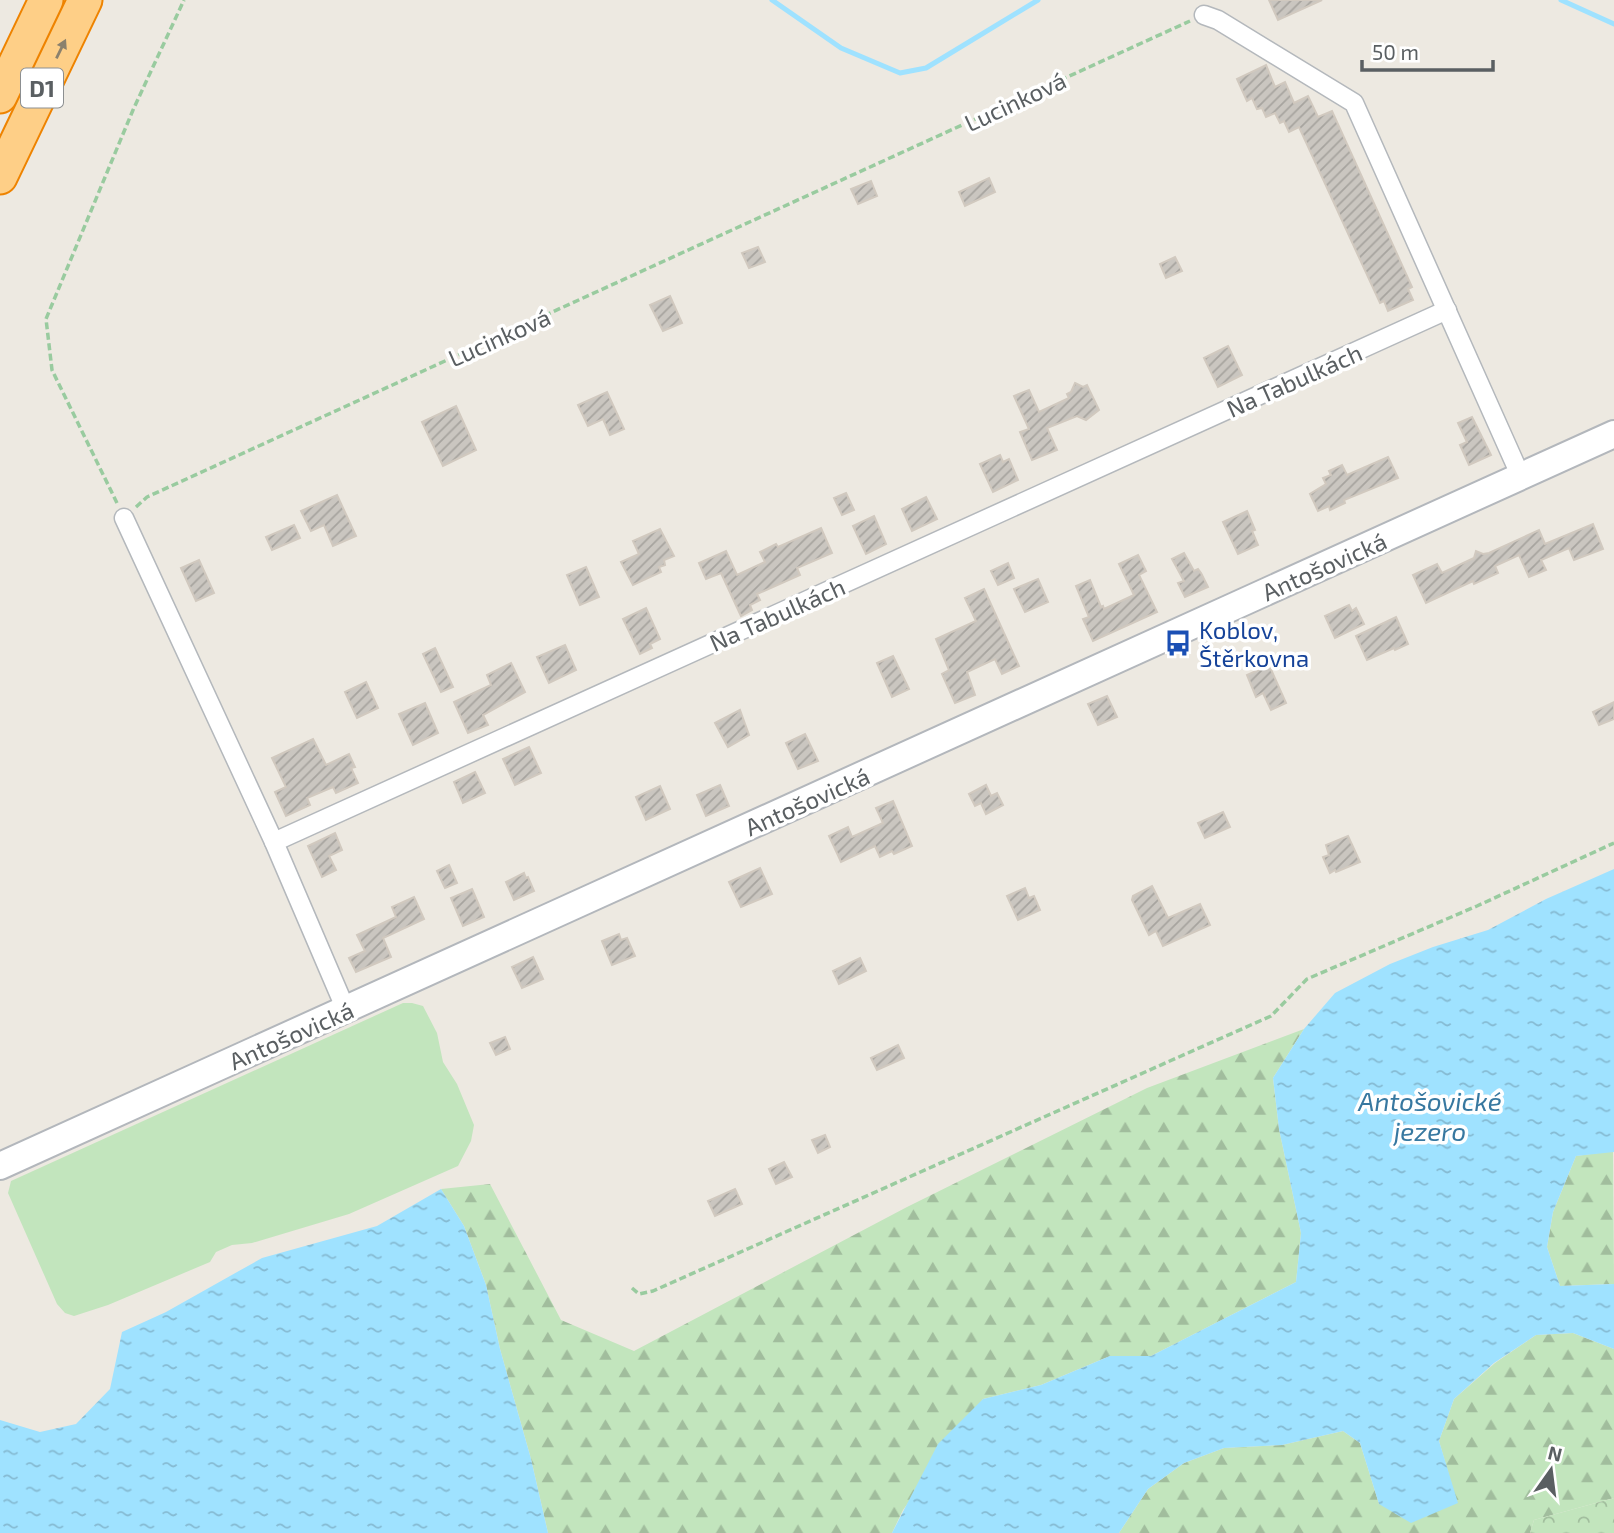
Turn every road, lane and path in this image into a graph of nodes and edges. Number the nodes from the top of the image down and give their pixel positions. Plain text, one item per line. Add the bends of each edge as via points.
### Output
1 (46, 0) edge
2 (85, 0) edge
3 (184, 0) edge
4 (1203, 15) joint
5 (0, 96) edge
6 (0, 177) edge
7 (1447, 310) junction
8 (1614, 434) edge
9 (1521, 477) junction
10 (124, 518) junction
11 (275, 842) junction
12 (1614, 843) edge
13 (346, 1010) junction
14 (0, 1166) edge
15 (632, 1288) dead end

1 - 5 highway, D1
6 -> 2 highway, D1
3 - 10 path via 46,319 52,370
4 - 7 street via 1354,103
4 - 10 path, Lucinková via 147,497
7 - 9 street
7 - 11 street, Na Tabulkách
8 - 9 street, Antošovická
9 - 13 street, Antošovická
10 - 11 street
11 - 13 street
12 - 15 path via 1307,979 1271,1016 653,1291 639,1294
13 - 14 street, Antošovická

